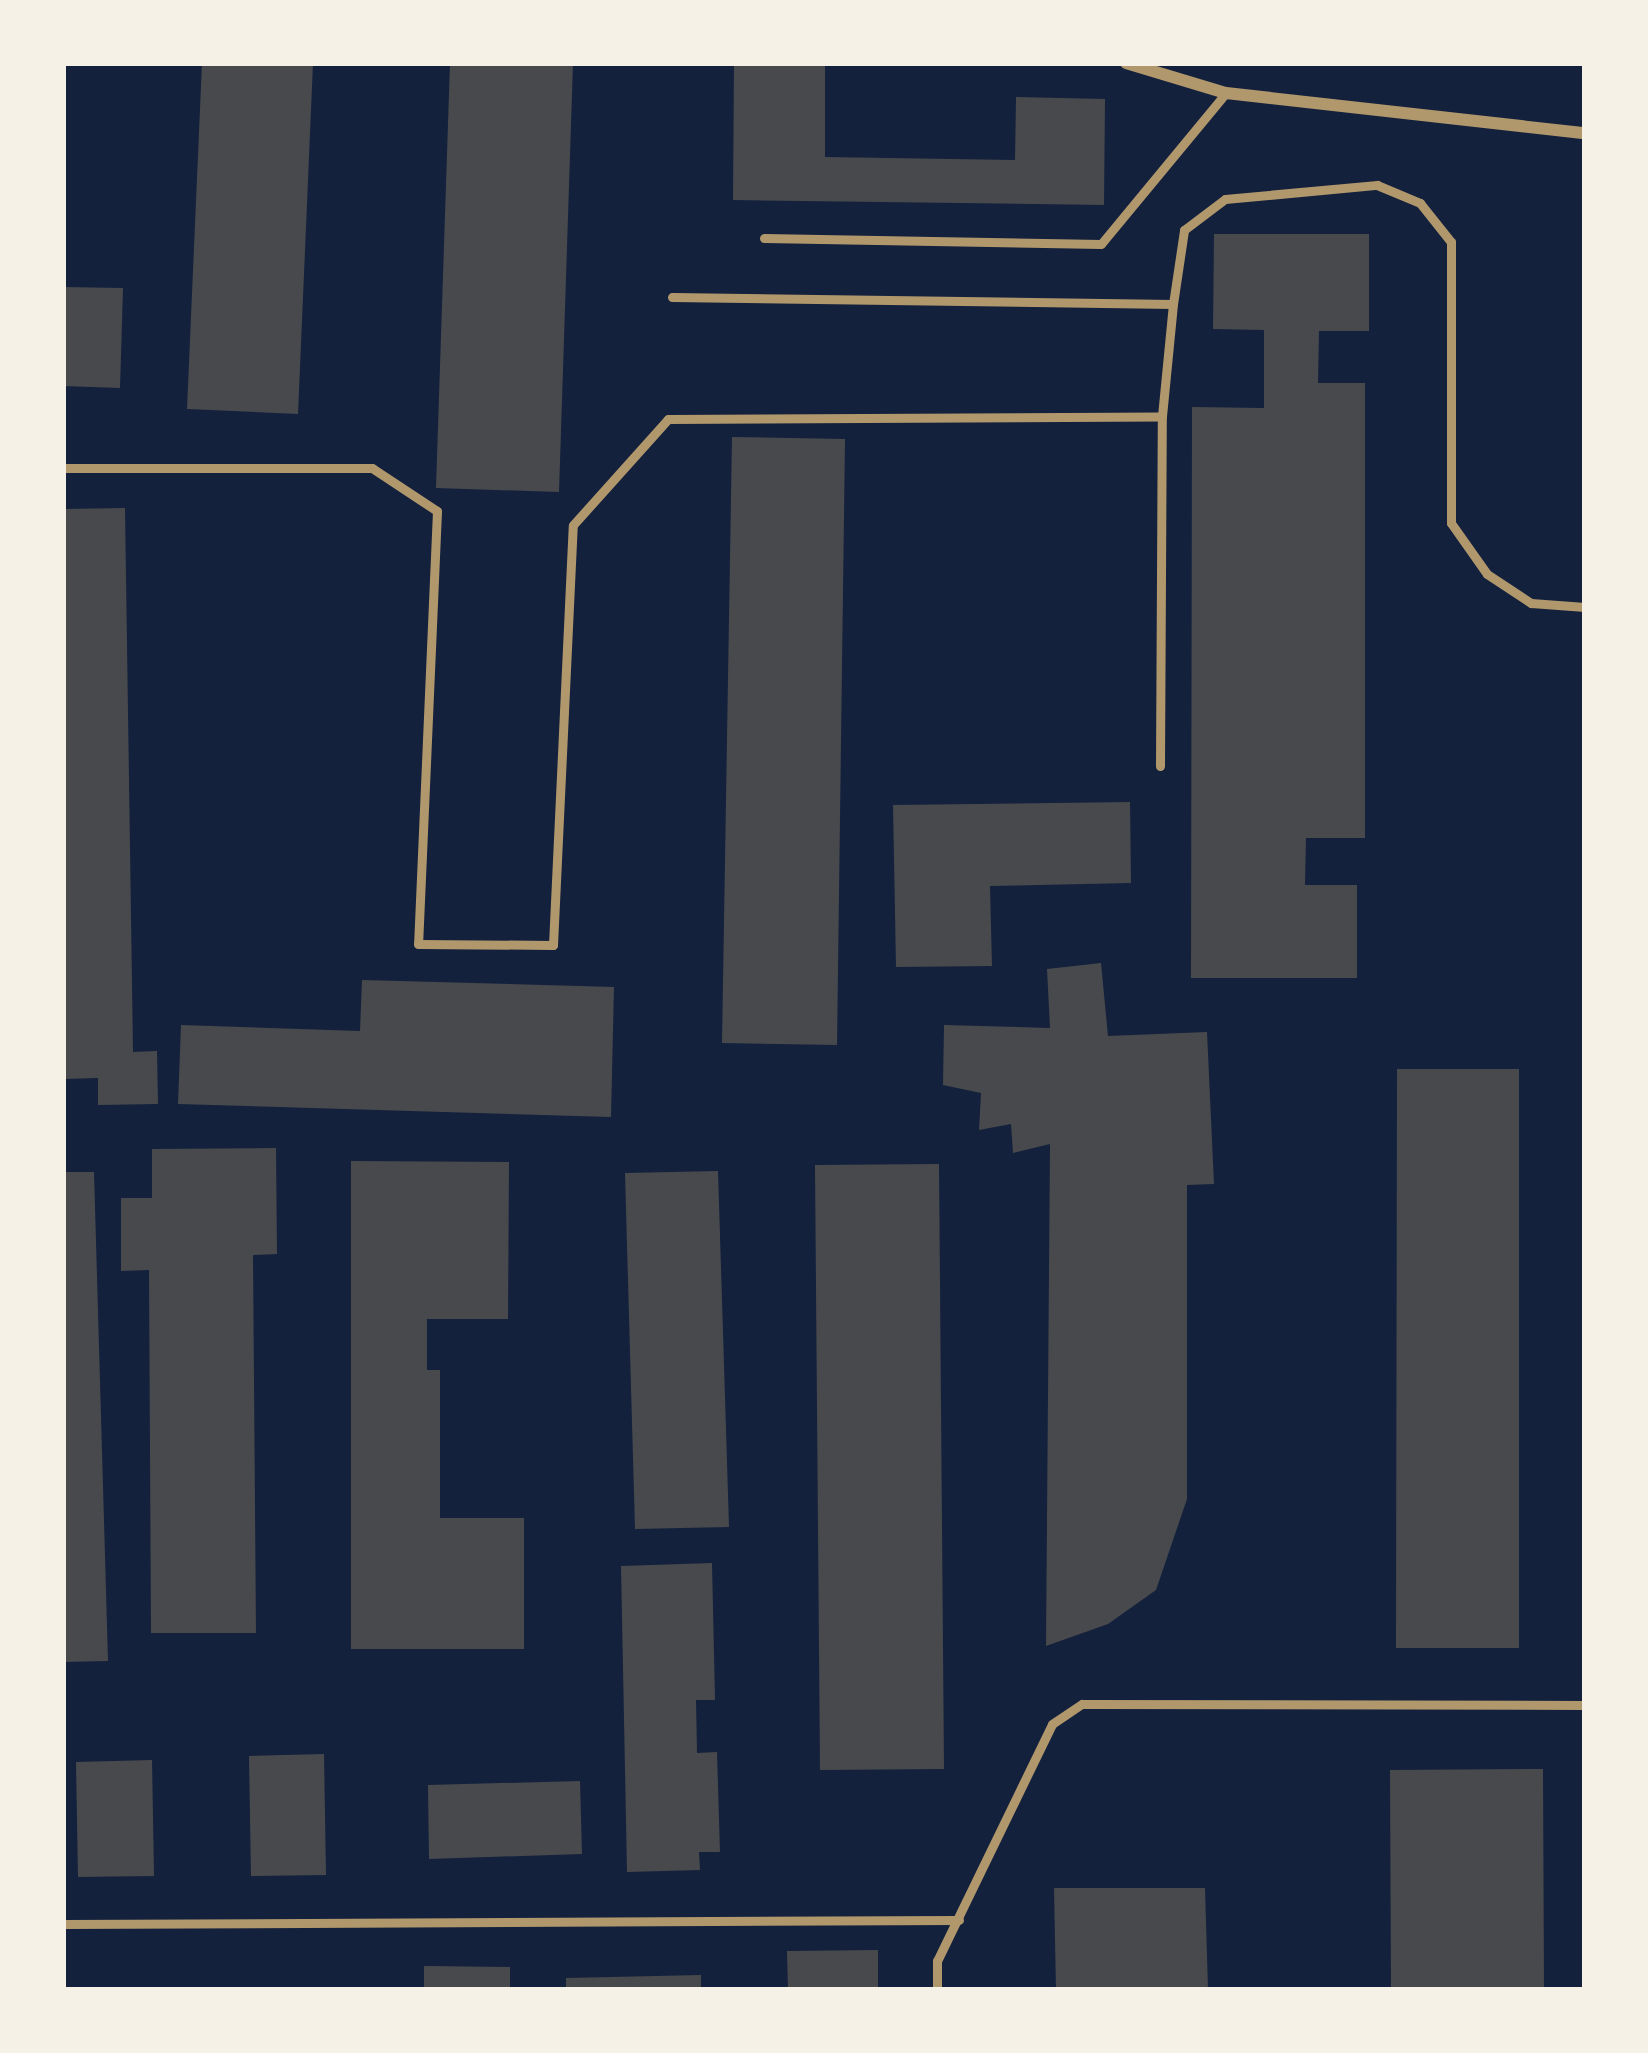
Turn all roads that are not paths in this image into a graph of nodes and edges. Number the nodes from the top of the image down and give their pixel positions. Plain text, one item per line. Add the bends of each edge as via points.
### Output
1 (1126, 63) edge
2 (1226, 93) junction
3 (1585, 133) edge
4 (764, 238) dead end
5 (672, 297) dead end
6 (1173, 304) junction
7 (1162, 416) junction
8 (63, 468) edge
9 (1585, 607) edge
10 (1160, 766) dead end
11 (1585, 1705) edge
12 (959, 1920) junction
13 (63, 1924) edge
14 (937, 1990) edge

1 - 2 street
2 - 3 street
2 - 4 lane via 1101,244
5 - 6 lane
6 - 7 lane
6 - 9 lane via 1184,230 1225,199 1377,185 1420,203 1451,242 1451,523 1487,574 1531,603
7 - 8 lane via 668,419 573,525 553,945 418,944 437,511 372,468
7 - 10 lane
11 - 12 lane via 1082,1705 1052,1724
12 - 13 lane
12 - 14 lane via 938,1960

